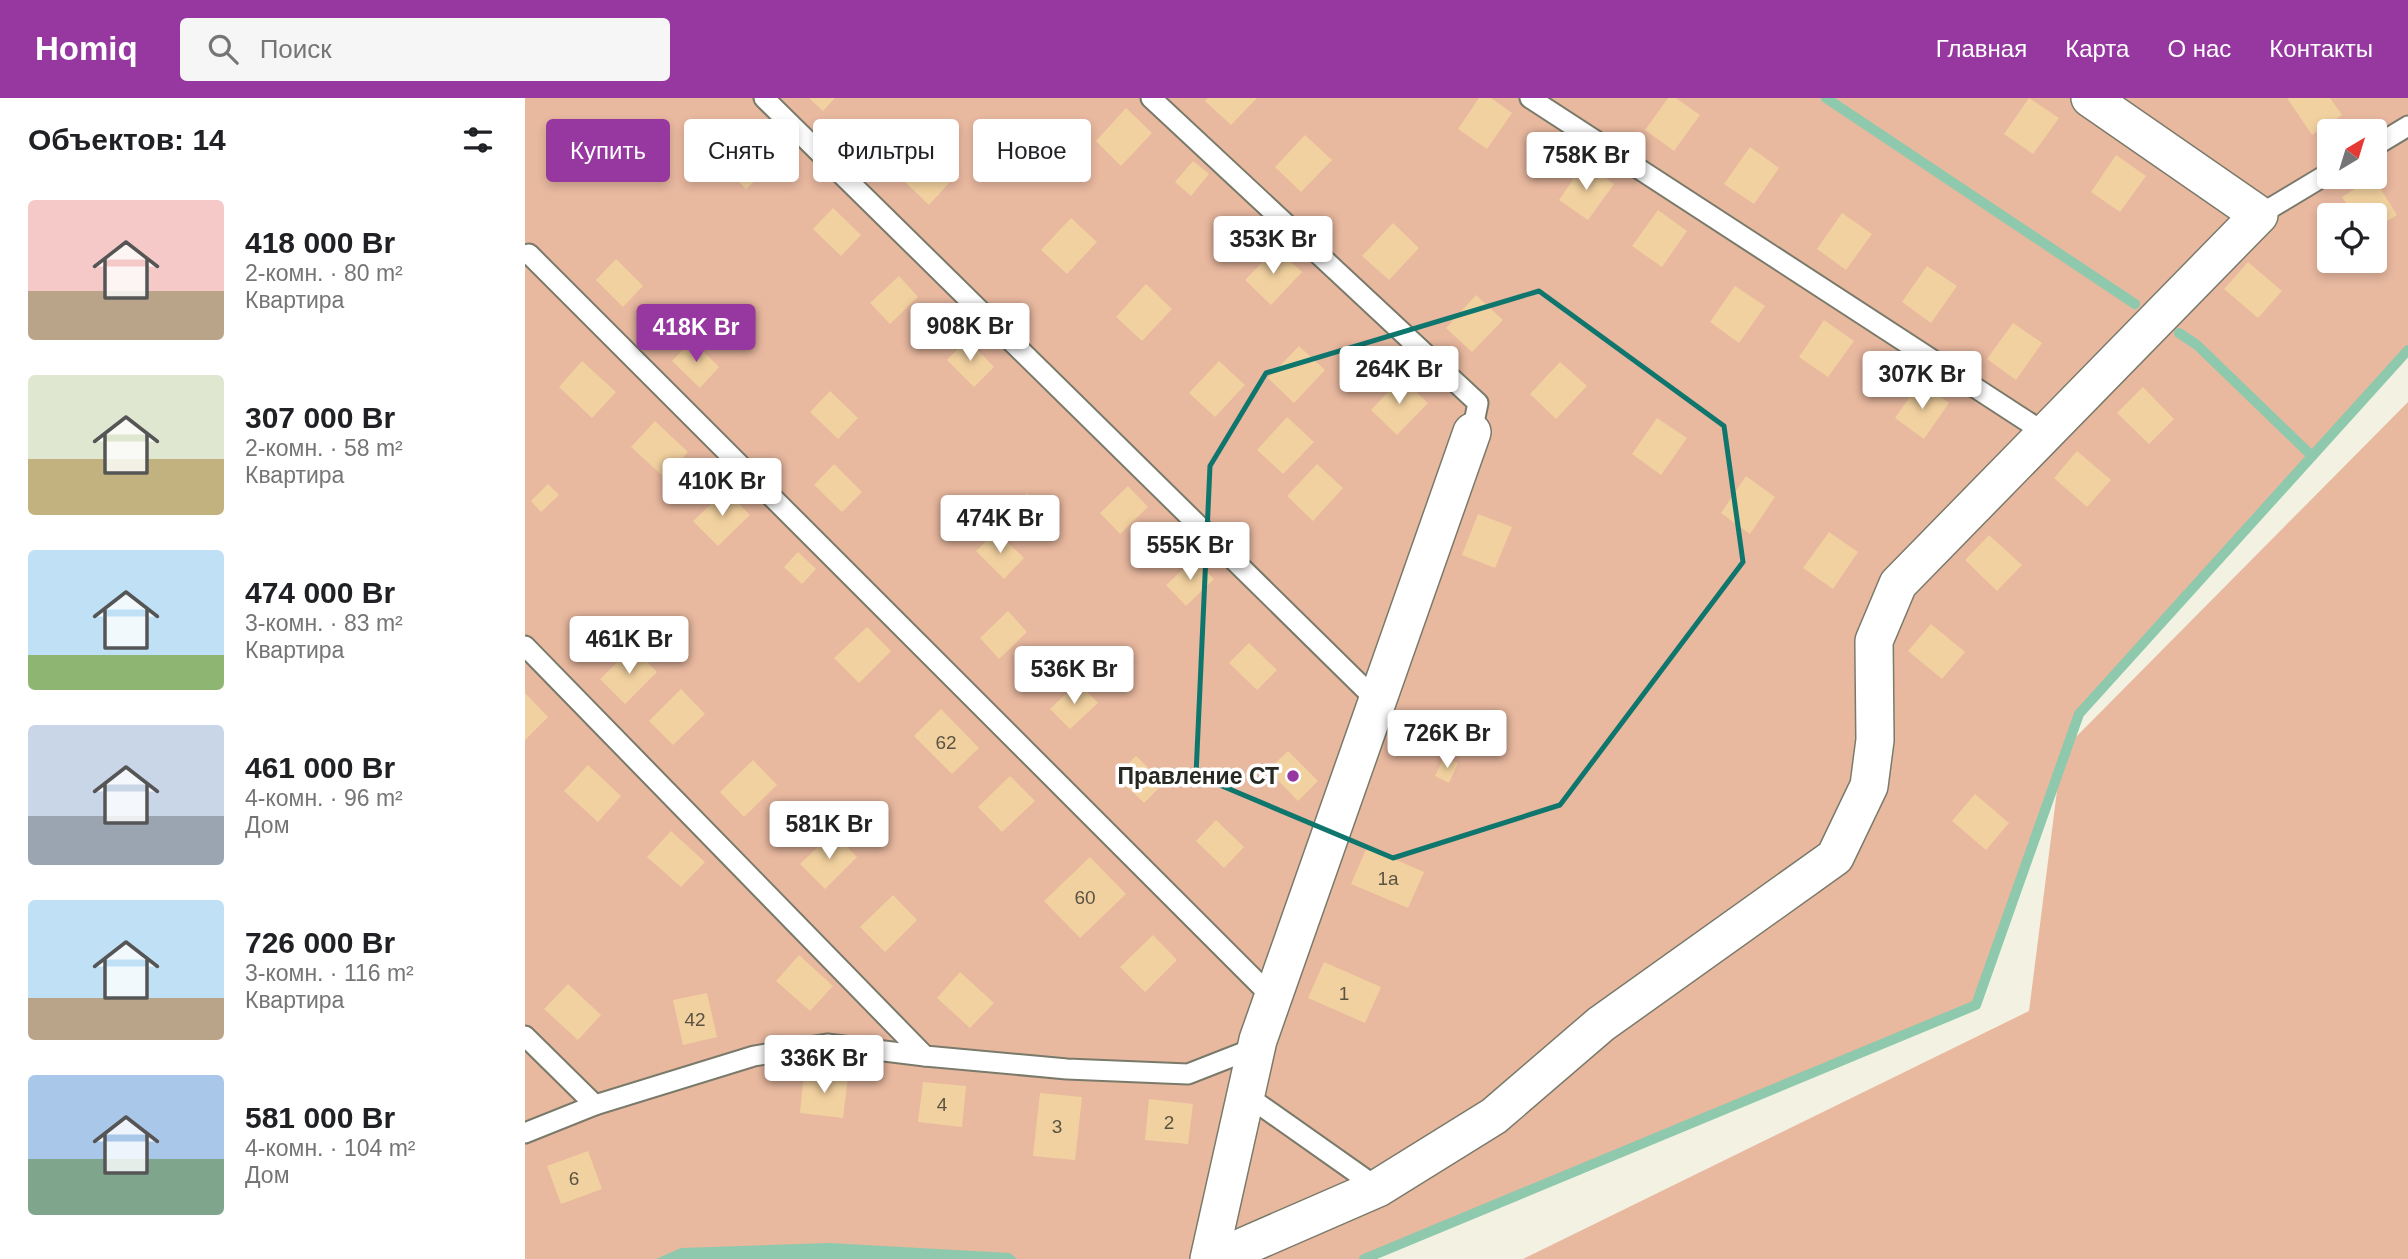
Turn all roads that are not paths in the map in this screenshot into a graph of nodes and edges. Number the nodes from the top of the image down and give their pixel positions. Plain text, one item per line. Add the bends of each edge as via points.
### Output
1 (764, 98) edge
2 (1151, 98) edge
3 (1530, 98) edge
4 (2090, 98) edge
5 (2408, 126) edge
6 (2387, 139) edge
7 (2317, 180) edge
8 (2259, 215) junction
9 (529, 254) dead end
10 (1472, 432) joint
11 (2045, 433) junction
12 (525, 646) edge
13 (1378, 702) junction
14 (1273, 998) junction
15 (525, 1036) edge
16 (1257, 1047) junction
17 (925, 1056) junction
18 (1246, 1095) junction
19 (595, 1105) junction
20 (525, 1133) edge
21 (1378, 1188) junction
22 (1212, 1259) edge

1 - 13 lane
2 - 10 lane via 1478,403
3 - 11 lane
4 - 8 street
5 - 6 lane
7 - 8 lane
8 - 11 street
9 - 14 lane
10 - 13 street
11 - 21 street via 1898,584 1874,641 1875,740 1870,786 1835,858 1601,1024 1494,1116
12 - 17 lane
13 - 14 street
14 - 16 street
15 - 19 lane
16 - 17 lane via 1188,1074
16 - 18 street
17 - 19 lane via 827,1044 754,1056
18 - 21 lane
18 - 22 street
19 - 20 lane
21 - 22 street

